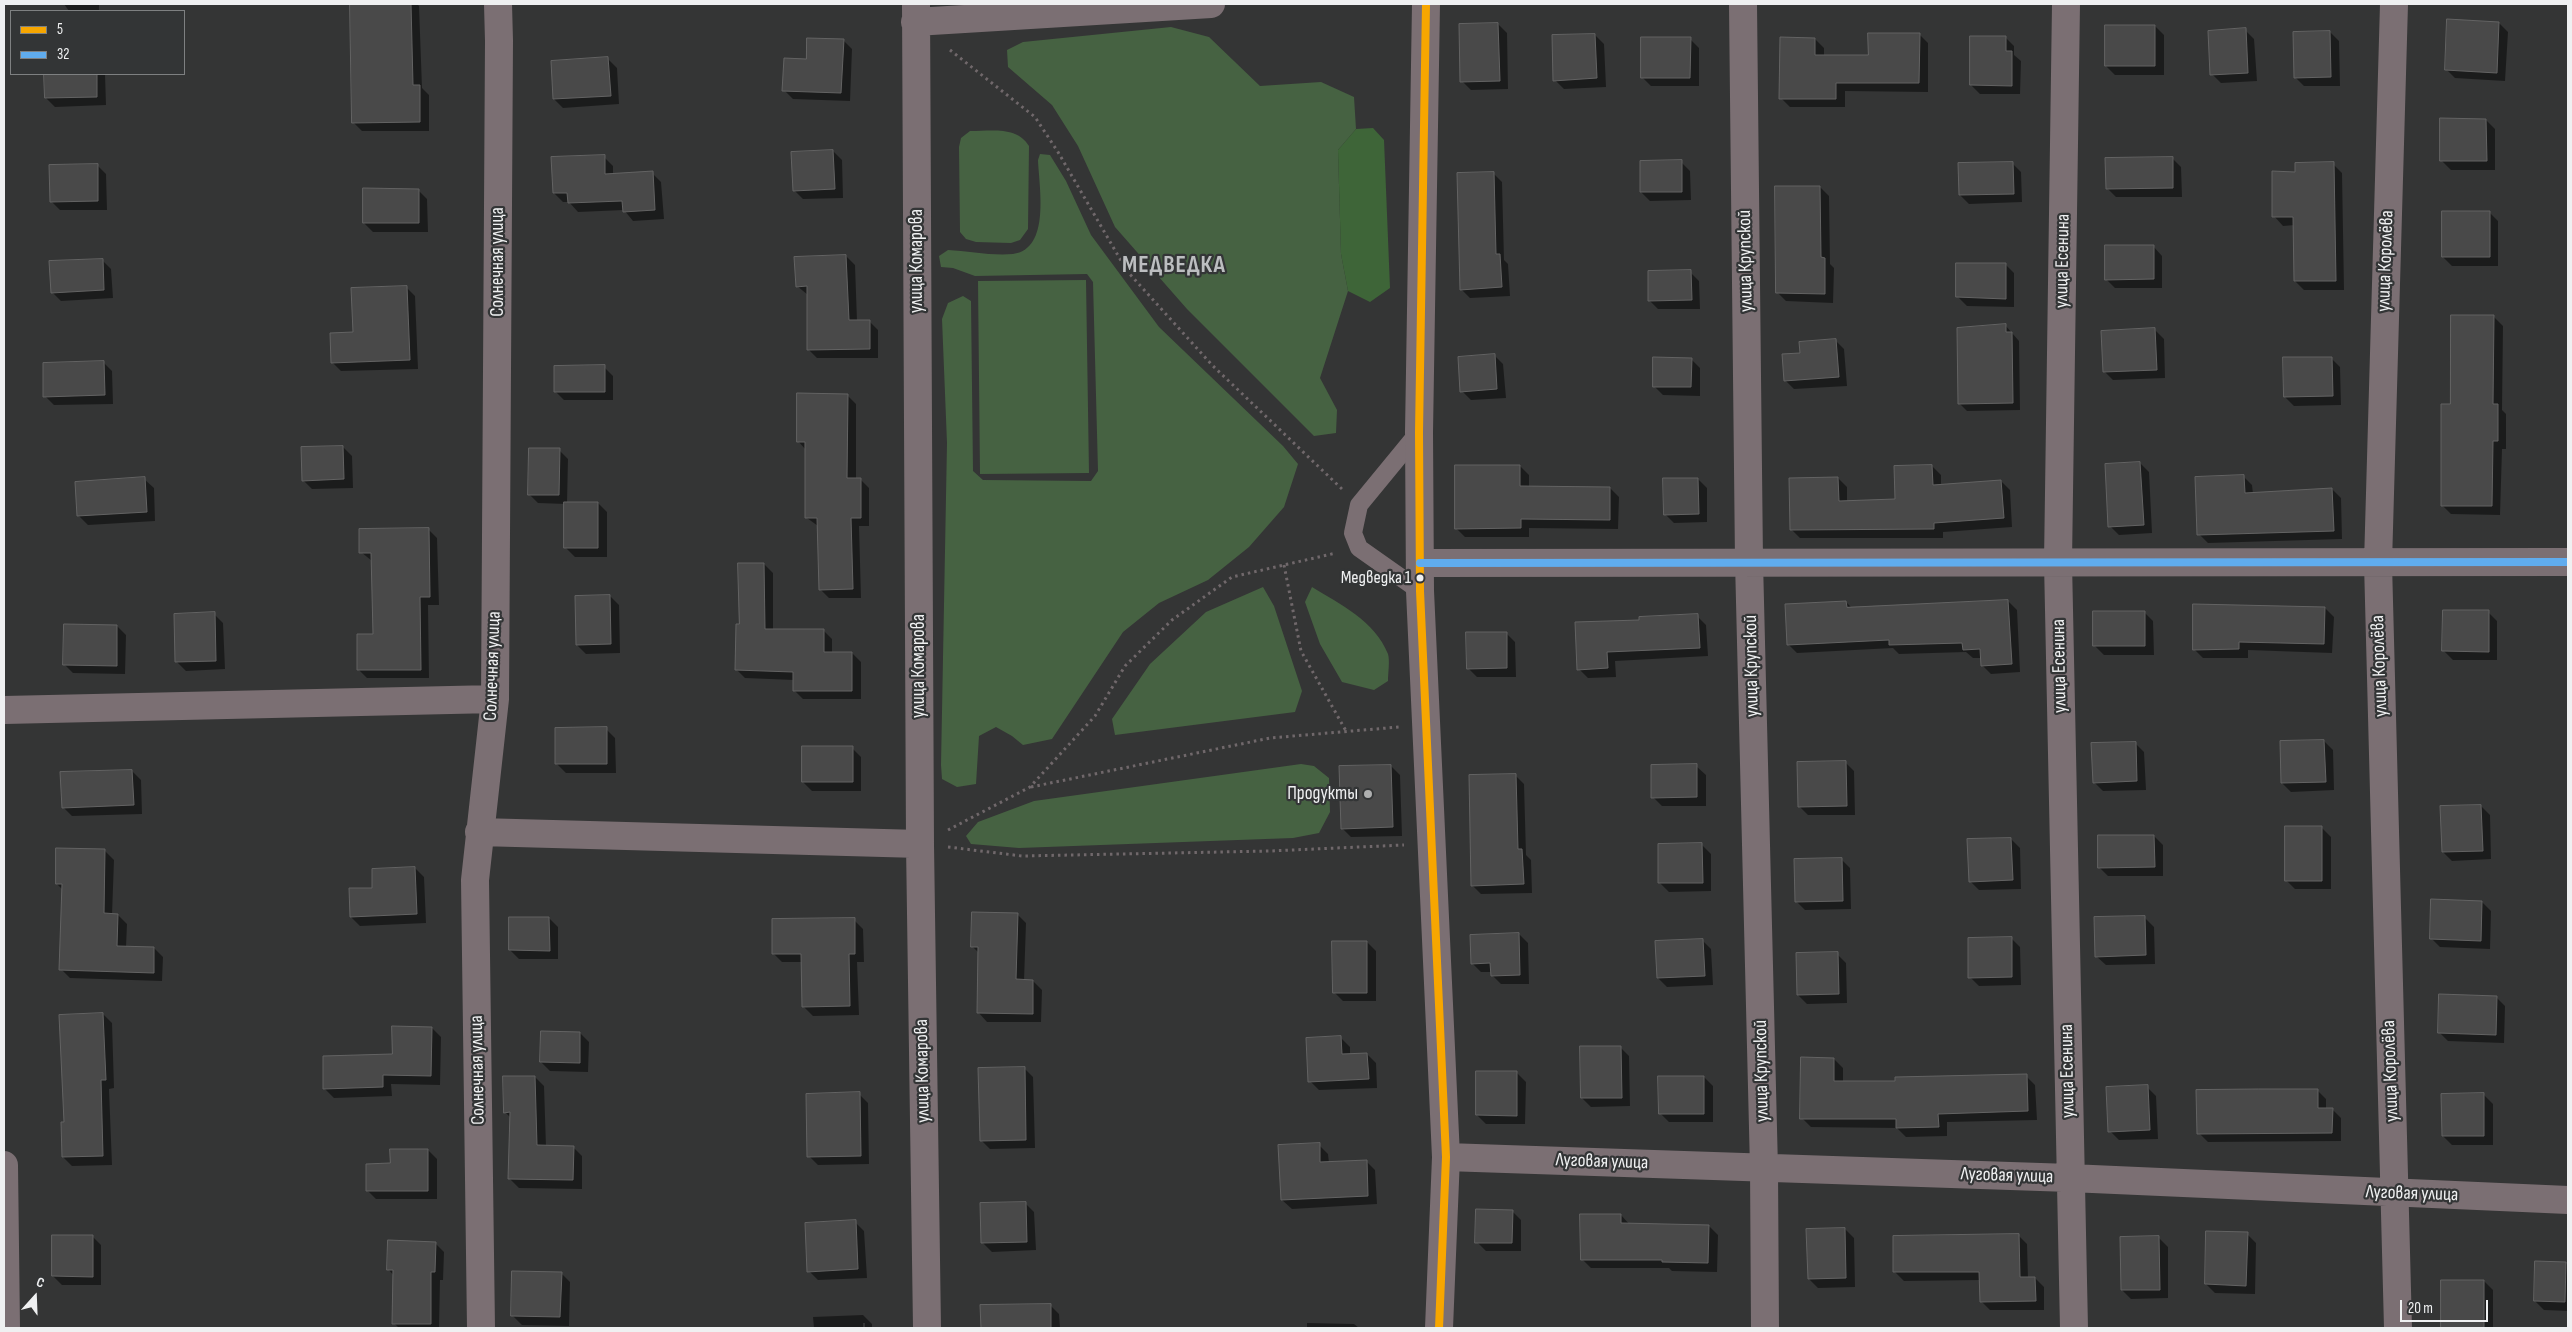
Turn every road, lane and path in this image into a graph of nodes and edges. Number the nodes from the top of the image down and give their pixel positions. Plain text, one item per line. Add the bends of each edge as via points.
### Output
1 (498, 4) edge
2 (1211, 4) edge
3 (1426, 4) edge
4 (1743, 4) edge
5 (2066, 4) edge
6 (2394, 4) edge
7 (916, 13) edge
8 (1418, 432) junction
9 (1358, 505) junction
10 (1359, 548) junction
11 (1749, 561) junction
12 (2058, 562) junction
13 (2568, 562) edge
14 (1420, 563) junction
15 (2378, 563) junction
16 (1284, 565) junction
17 (1420, 591) junction
18 (495, 699) junction
19 (4, 710) edge
20 (1426, 725) junction
21 (1346, 731) junction
22 (1030, 787) junction
23 (480, 832) junction
24 (1432, 843) junction
25 (920, 844) junction
26 (1446, 1157) junction
27 (4, 1165) edge
28 (1764, 1168) junction
29 (2070, 1178) junction
30 (2394, 1194) junction
31 (2568, 1200) edge
32 (6, 1328) edge
33 (481, 1328) edge
34 (927, 1328) edge
35 (1439, 1328) edge
36 (1765, 1328) edge
37 (2074, 1328) edge
38 (2398, 1328) edge

1 - 18 street, Солнечная улица
2 - 7 street
3 - 8 street
4 - 11 street, улица Крупской
5 - 12 street, улица Есенина
6 - 15 street, улица Королёва
7 - 9 path via 1035,117 1127,271 1212,365
7 - 25 street, улица Комарова
8 - 9 lane
8 - 14 street
9 - 10 lane via 1353,533
10 - 16 path
10 - 17 lane
11 - 12 street
11 - 14 street
11 - 28 street, улица Крупской
12 - 15 street
12 - 29 street, улица Есенина
13 - 15 street
14 - 17 street
15 - 30 street, улица Королёва
16 - 21 path via 1301,651
16 - 22 path via 1232,577 1172,620 1125,666 1096,716
17 - 20 street
18 - 19 street
18 - 23 street, Солнечная улица
20 - 21 path
20 - 24 street
21 - 22 path via 1270,738
22 - 25 path
23 - 25 street
23 - 33 street, Солнечная улица via 475,880
24 - 25 path via 1270,851 1022,856
24 - 26 street
25 - 34 street, улица Комарова
26 - 28 street, Луговая улица
26 - 35 street
27 - 32 street
28 - 29 street, Луговая улица
28 - 36 street, улица Крупской
29 - 30 street, Луговая улица
29 - 37 street, улица Есенина
30 - 31 street, Луговая улица
30 - 38 street, улица Королёва

